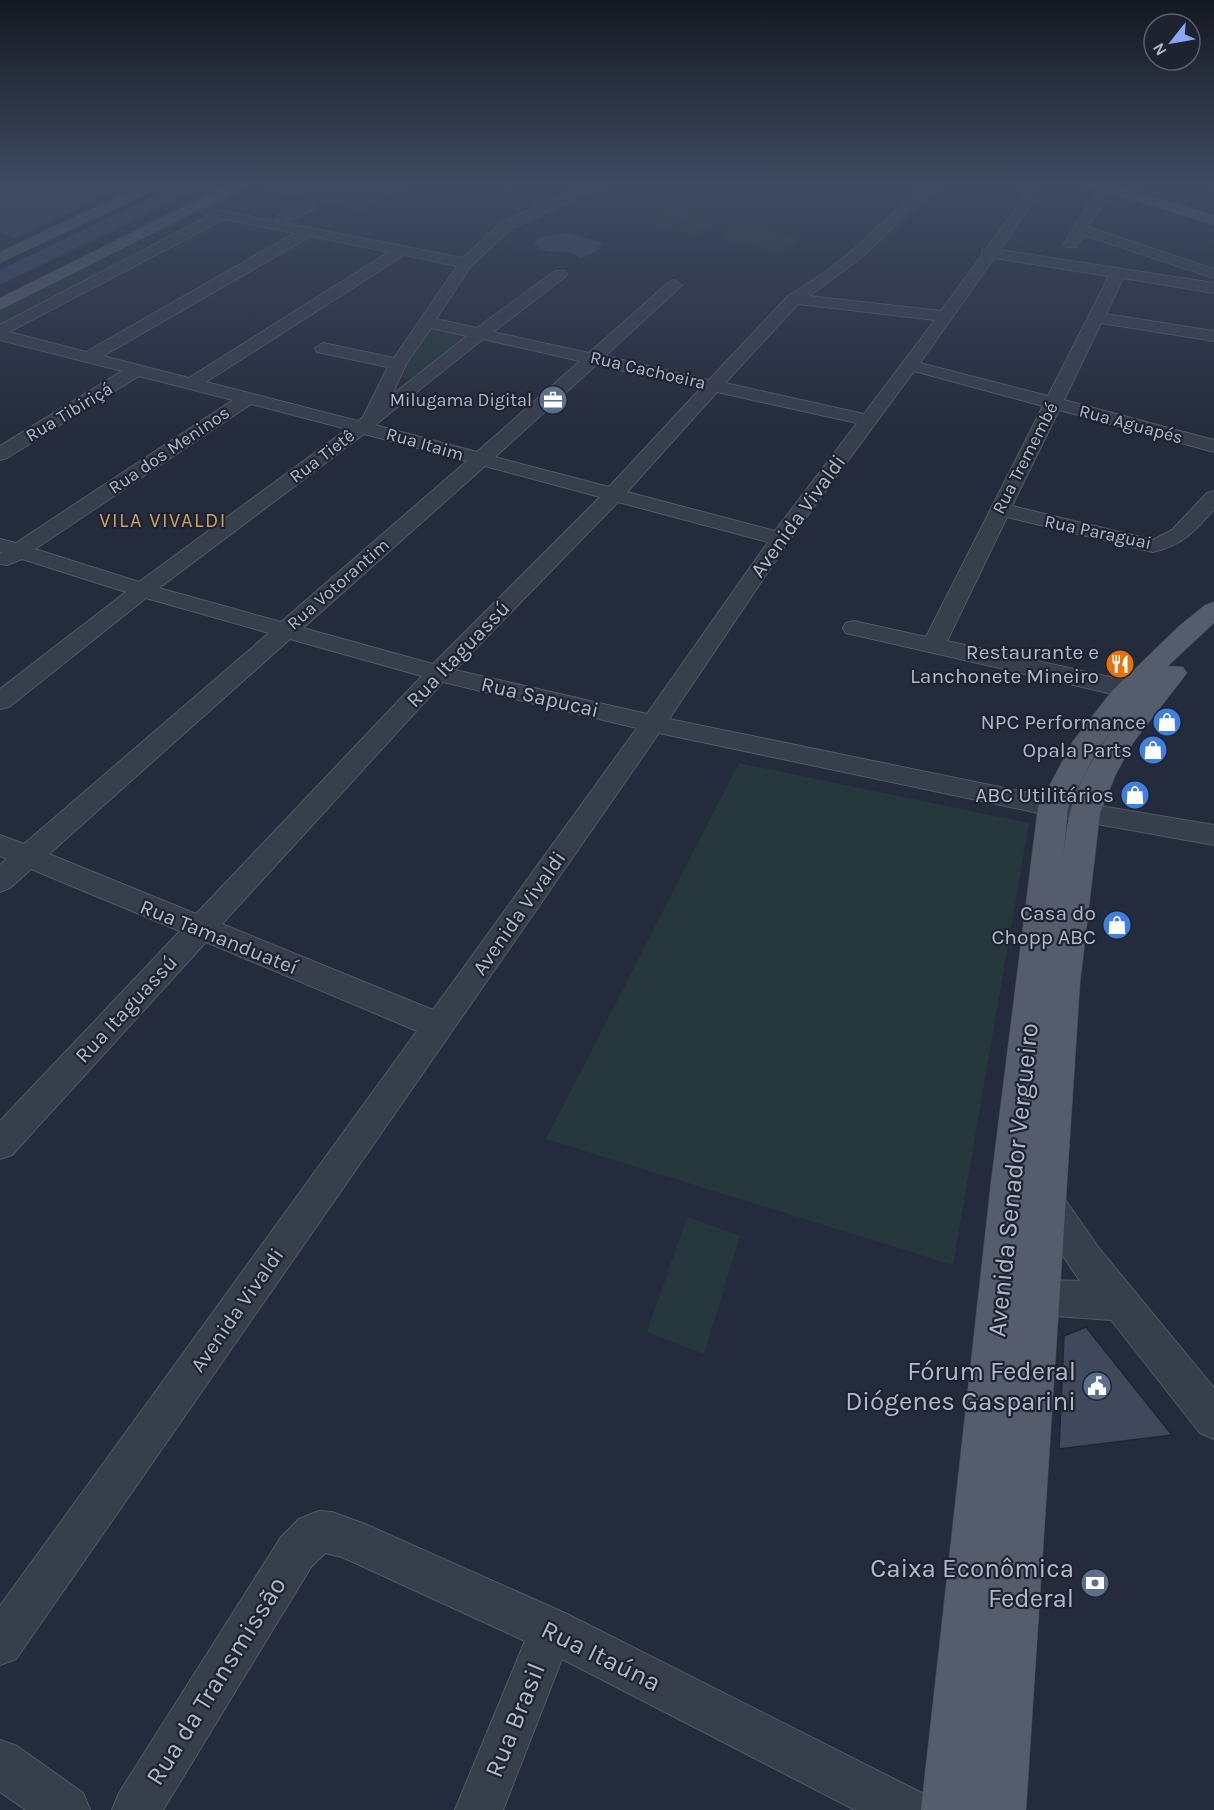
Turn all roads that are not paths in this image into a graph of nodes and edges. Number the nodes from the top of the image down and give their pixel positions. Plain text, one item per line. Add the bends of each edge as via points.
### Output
1 (61, 267) edge
2 (74, 267) edge
3 (118, 267) edge
4 (246, 267) edge
5 (375, 267) edge
6 (463, 267) edge
7 (840, 267) edge
8 (978, 267) edge
9 (1082, 267) edge
10 (1195, 267) edge
11 (1118, 273) junction
12 (560, 274) dead end
13 (1214, 274) edge
14 (674, 285) dead end
15 (1214, 288) edge
16 (0, 298) edge
17 (793, 299) junction
18 (0, 305) edge
19 (944, 316) junction
20 (1096, 317) junction
21 (427, 321) junction
22 (0, 333) edge
23 (480, 333) junction
24 (1214, 336) edge
25 (323, 348) dead end
26 (90, 357) junction
27 (594, 358) junction
28 (910, 365) junction
29 (138, 369) junction
30 (394, 371) junction
31 (418, 382) junction
32 (193, 383) junction
33 (714, 385) junction
34 (248, 398) junction
35 (1053, 404) junction
36 (868, 420) junction
37 (366, 423) junction
38 (1214, 446) edge
39 (0, 454) edge
40 (480, 460) junction
41 (614, 494) junction
42 (1214, 497) edge
43 (999, 509) junction
44 (780, 539) junction
45 (9, 548) edge
46 (0, 563) edge
47 (142, 590) junction
48 (1214, 609) edge
49 (854, 628) dead end
50 (286, 630) junction
51 (1214, 636) edge
52 (934, 644) junction
53 (438, 673) junction
54 (1141, 691) junction
55 (0, 701) edge
56 (653, 724) junction
57 (1070, 810) junction
58 (1214, 836) edge
59 (0, 845) edge
60 (27, 857) junction
61 (0, 881) edge
62 (200, 930) junction
63 (439, 1026) junction
64 (0, 1144) edge
65 (1045, 1200) junction
66 (1038, 1301) junction
67 (1120, 1302) junction
68 (1214, 1419) edge
69 (296, 1552) joint
70 (551, 1630) junction
71 (0, 1643) edge
72 (0, 1763) edge
73 (66, 1810) edge
74 (136, 1810) edge
75 (479, 1810) edge
76 (905, 1810) edge
77 (949, 1810) edge
78 (998, 1810) edge

1 - 16 main road
2 - 18 main road
3 - 22 street
4 - 26 street
5 - 32 street
6 - 21 street, Rua Tietê
7 - 17 street, Rua Itaguassú
8 - 19 street, Avenida Vivaldi
9 - 11 street
10 - 13 street
11 - 15 street
11 - 20 street, Rua Tremembé
12 - 23 street
14 - 27 street, Rua Votorantim
17 - 19 street
17 - 33 street, Rua Itaguassú
19 - 28 street, Avenida Vivaldi
20 - 24 street
20 - 35 street, Rua Tremembé
21 - 23 street, Rua Cachoeira
21 - 30 street, Rua Tietê
22 - 26 street, Rua Itaim
23 - 27 street, Rua Cachoeira
23 - 31 street
25 - 30 street
26 - 29 street, Rua Itaim
27 - 33 street, Rua Cachoeira
27 - 40 street, Rua Votorantim
28 - 35 street, Rua Aguapés
28 - 36 street, Avenida Vivaldi
29 - 32 street, Rua Itaim
29 - 39 street, Rua Tibiriçá
30 - 31 street via 399,382
30 - 37 street, Rua Tietê
31 - 37 street
32 - 34 street, Rua Itaim
33 - 36 street, Rua Cachoeira
33 - 41 street, Rua Itaguassú
34 - 37 street, Rua Itaim
34 - 45 street, Rua dos Meninos
35 - 38 street, Rua Aguapés
35 - 43 street, Rua Tremembé
36 - 44 street, Avenida Vivaldi
37 - 40 street, Rua Itaim
37 - 47 street, Rua Tietê
40 - 41 street, Rua Itaim
40 - 50 street, Rua Votorantim
41 - 44 street, Rua Itaim
41 - 53 street, Rua Itaguassú
42 - 43 street, Rua Paraguai via 1175,539 1153,546
43 - 52 street, Rua Tremembé
44 - 56 street, Avenida Vivaldi
45 - 46 street, Rua dos Meninos
45 - 47 street, Rua Sapucai
47 - 50 street, Rua Sapucai
47 - 55 street, Rua Tietê
48 - 54 main road, Avenida Senador Vergueiro
49 - 52 street
50 - 53 street, Rua Sapucai
50 - 60 street, Rua Votorantim
51 - 54 main road, Avenida Senador Vergueiro via 1177,668
52 - 54 street
53 - 56 street, Rua Sapucai
53 - 62 street, Rua Itaguassú
54 - 57 main road, Avenida Senador Vergueiro via 1093,790
56 - 57 street, Rua Sapucai
56 - 63 street, Avenida Vivaldi
57 - 58 street, Rua Sapucai
57 - 65 main road, Avenida Senador Vergueiro via 1063,983
57 - 77 main road, Avenida Senador Vergueiro via 1011,1182
59 - 60 street, Rua Tamanduateí
60 - 61 street, Rua Votorantim
60 - 62 street, Rua Tamanduateí
62 - 63 street, Rua Tamanduateí
62 - 64 street, Rua Itaguassú
63 - 71 street, Avenida Vivaldi
65 - 66 main road, Avenida Senador Vergueiro
65 - 67 street
66 - 67 street via 1056,1298
66 - 78 main road, Avenida Senador Vergueiro
67 - 68 street
69 - 70 street, Rua Itaúna via 311,1534 326,1530
69 - 74 street, Rua da Transmissão
70 - 75 street, Rua Brasil
70 - 76 street, Rua Itaúna
72 - 73 street

